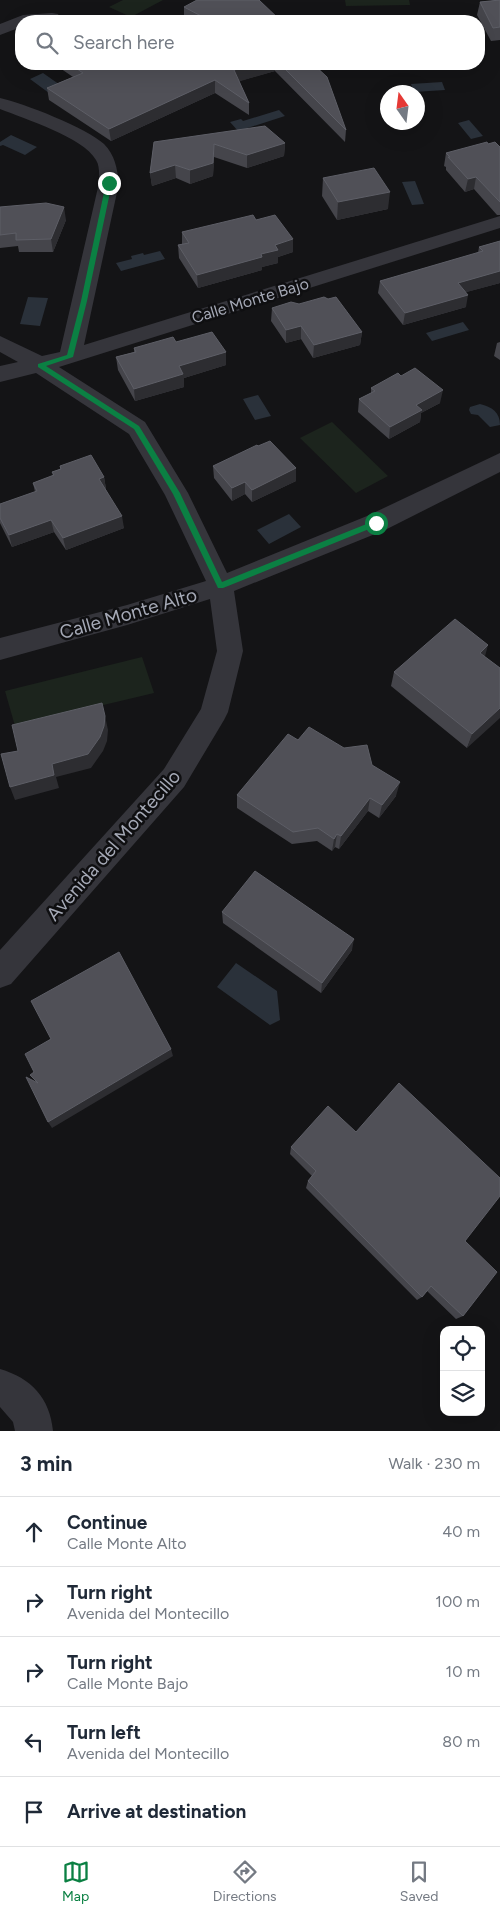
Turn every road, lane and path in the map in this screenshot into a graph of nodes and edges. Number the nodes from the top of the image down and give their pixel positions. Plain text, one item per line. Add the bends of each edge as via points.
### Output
1 (15, 24) edge
2 (0, 30) edge
3 (0, 103) edge
4 (500, 222) edge
5 (0, 342) edge
6 (70, 357) junction
7 (40, 365) junction
8 (0, 374) edge
9 (500, 462) edge
10 (220, 586) junction
11 (0, 649) edge
12 (0, 973) edge
13 (0, 1388) edge
14 (34, 1431) edge

1 - 2 street
3 - 6 street via 70,131 97,148 107,162 109,183
4 - 6 street, Calle Monte Bajo
5 - 7 street, Avenida del Montecillo
6 - 7 street, Calle Monte Bajo
7 - 8 street, Calle Monte Bajo
7 - 10 street, Avenida del Montecillo via 137,428 176,493
9 - 10 street, Calle Monte Alto via 376,523
10 - 11 street, Calle Monte Alto
10 - 12 street, Avenida del Montecillo via 230,651 214,712 174,778
13 - 14 street via 24,1404

